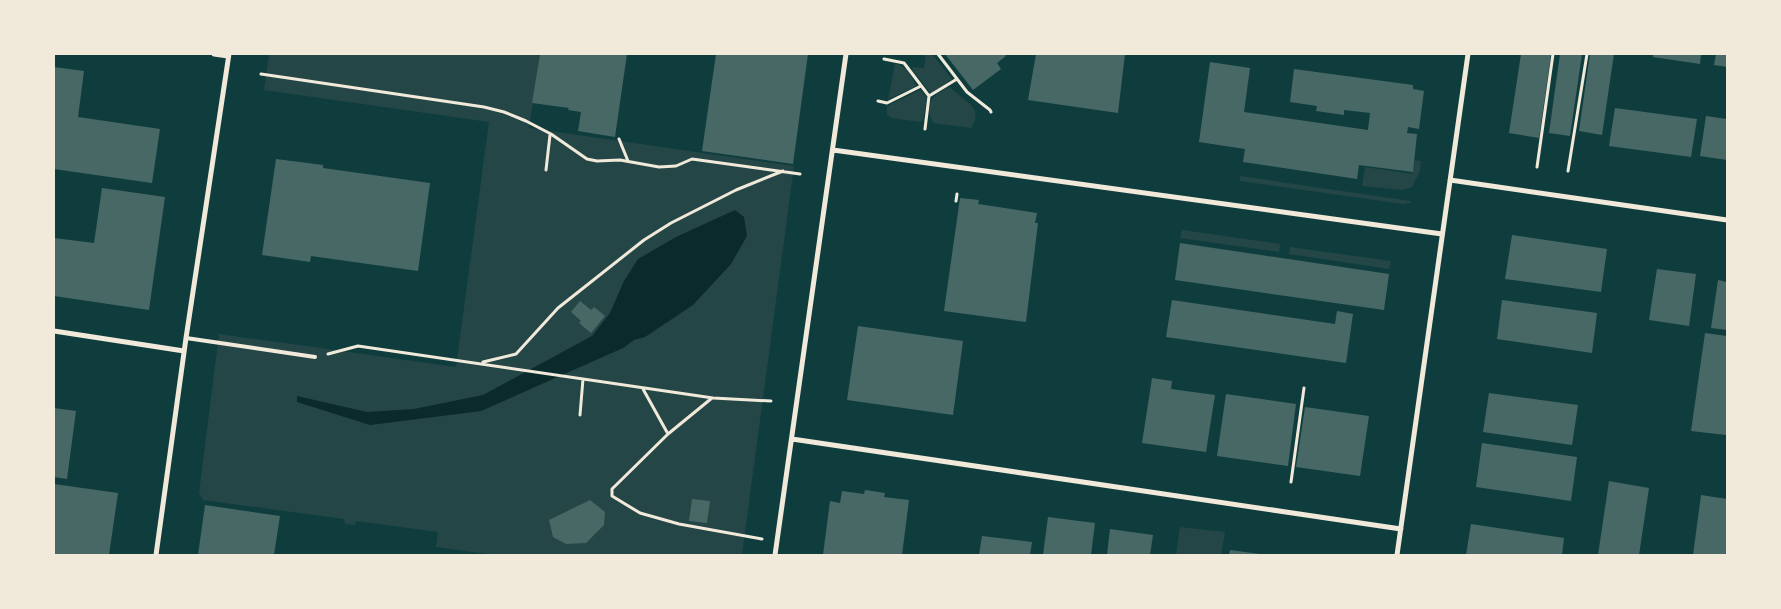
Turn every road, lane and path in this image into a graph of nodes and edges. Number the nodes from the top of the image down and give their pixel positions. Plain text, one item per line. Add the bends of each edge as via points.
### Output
1 (214, 54) edge
2 (846, 54) edge
3 (938, 54) edge
4 (1468, 54) edge
5 (1554, 54) edge
6 (1587, 54) edge
7 (228, 55) edge
8 (884, 59) dead end
9 (261, 74) dead end
10 (957, 79) junction
11 (922, 86) junction
12 (930, 96) junction
13 (878, 101) dead end
14 (991, 112) dead end
15 (925, 129) dead end
16 (550, 134) junction
17 (619, 139) dead end
18 (833, 150) junction
19 (628, 161) junction
20 (1537, 167) dead end
21 (546, 170) dead end
22 (783, 171) junction
23 (1568, 171) dead end
24 (800, 174) dead end
25 (1450, 180) junction
26 (957, 194) dead end
27 (956, 200) dead end
28 (1727, 220) edge
29 (1442, 234) junction
30 (54, 331) edge
31 (186, 338) junction
32 (184, 351) junction
33 (315, 357) joint
34 (479, 363) junction
35 (583, 379) junction
36 (643, 388) junction
37 (1304, 388) dead end
38 (713, 398) junction
39 (771, 401) dead end
40 (580, 415) dead end
41 (668, 434) junction
42 (792, 440) junction
43 (1291, 482) dead end
44 (1401, 529) junction
45 (777, 542) junction
46 (156, 555) edge
47 (775, 555) edge
48 (1397, 555) edge

1 - 7 street
2 - 18 street
3 - 10 path
4 - 25 street
5 - 20 path
6 - 23 path
7 - 31 street
8 - 11 path via 904,63
9 - 16 path via 484,108 511,115
10 - 12 path
10 - 14 path
11 - 12 path
11 - 13 path via 887,102
12 - 15 path
16 - 19 path via 587,159
16 - 21 path
17 - 19 path
18 - 29 street
18 - 42 street
19 - 22 path via 659,167 676,166 692,159
22 - 24 path
22 - 34 path via 736,190 644,240 558,308 516,354
25 - 28 street
25 - 29 street
26 - 27 path
29 - 44 street
30 - 32 street
31 - 32 street
31 - 33 lane
32 - 46 street
33 - 34 path via 358,346
34 - 35 path
35 - 36 path
35 - 40 path
36 - 38 path
36 - 41 path
37 - 43 path
38 - 39 path
38 - 41 path
41 - 45 path via 612,489 612,496 640,513 679,524
42 - 44 street
42 - 45 street
44 - 48 street
45 - 47 street

